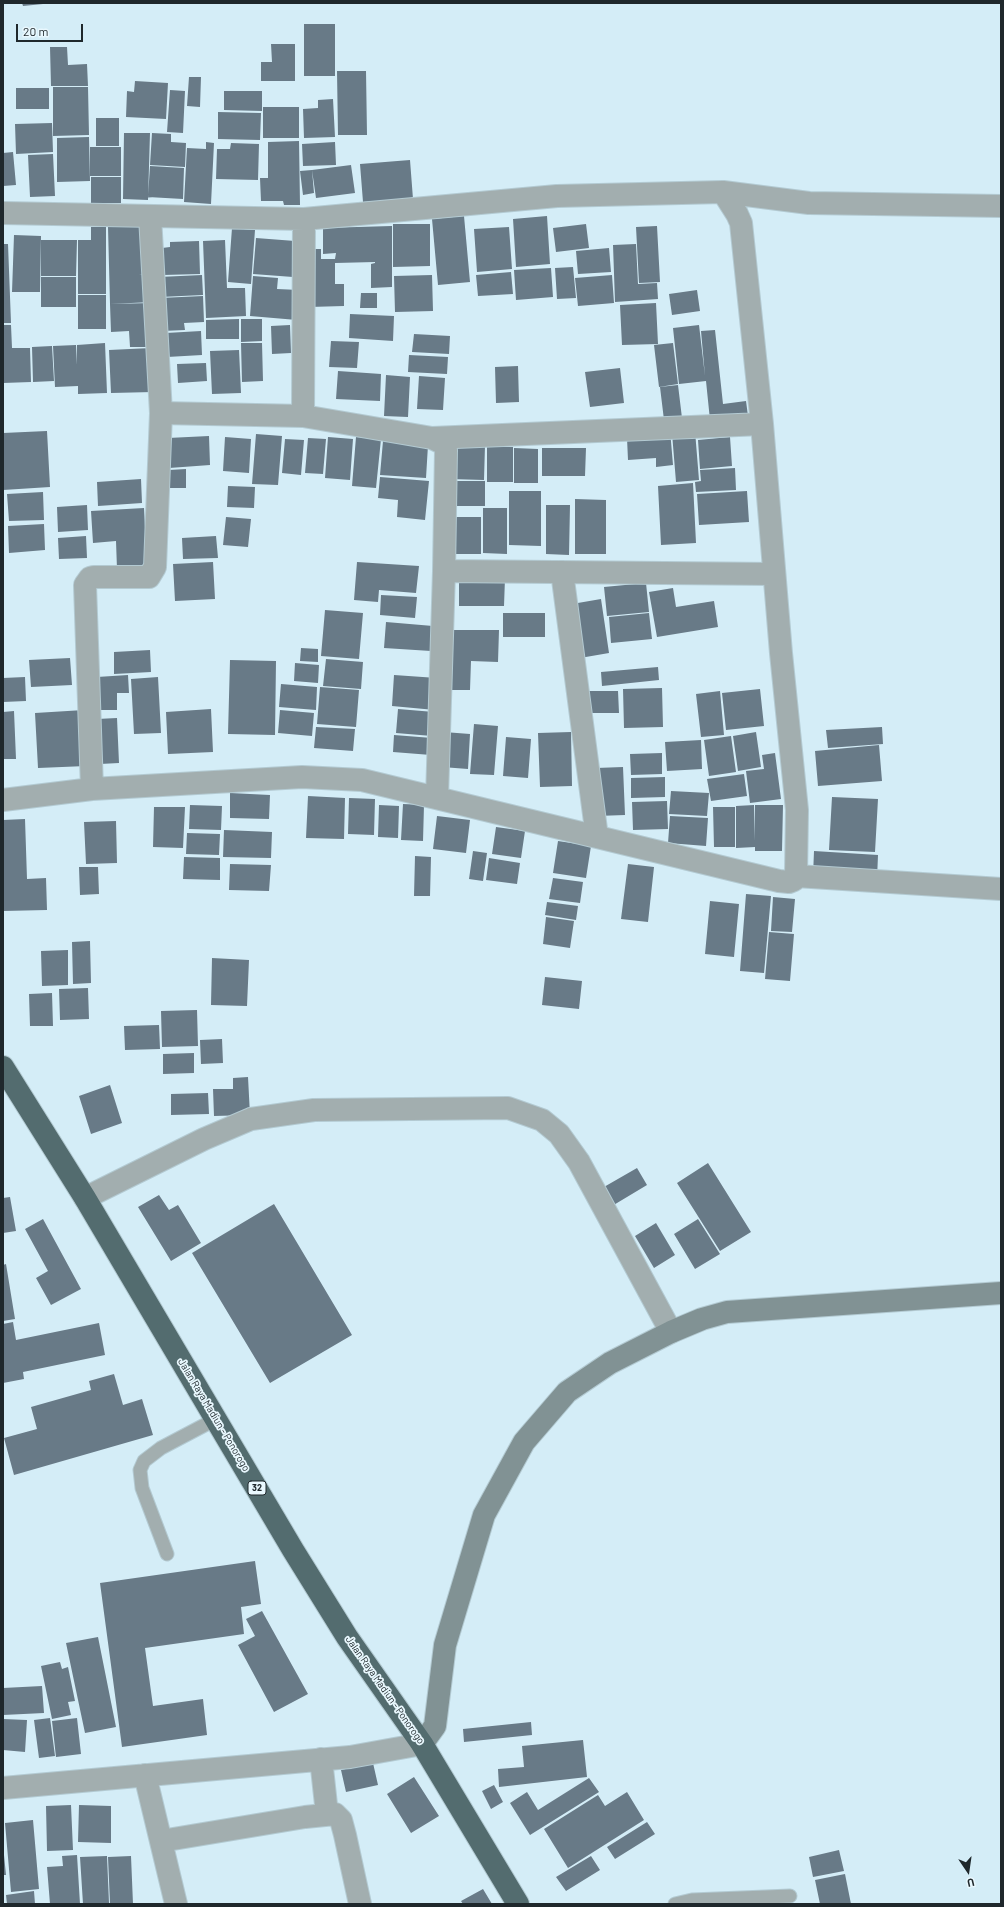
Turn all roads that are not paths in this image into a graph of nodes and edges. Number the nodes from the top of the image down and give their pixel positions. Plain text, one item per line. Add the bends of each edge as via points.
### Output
1 (723, 192) junction
2 (1001, 206) edge
3 (3, 212) edge
4 (150, 216) junction
5 (304, 219) junction
6 (161, 413) junction
7 (303, 416) junction
8 (762, 424) junction
9 (432, 438) junction
10 (444, 571) junction
11 (562, 572) junction
12 (774, 574) junction
13 (92, 789) junction
14 (437, 798) junction
15 (3, 800) edge
16 (597, 837) junction
17 (796, 876) junction
18 (1001, 889) edge
19 (3, 1066) edge
20 (85, 1198) junction
21 (1001, 1293) edge
22 (671, 1332) junction
23 (216, 1419) junction
24 (167, 1554) dead end
25 (422, 1744) junction
26 (322, 1759) junction
27 (145, 1775) junction
28 (3, 1788) edge
29 (327, 1814) junction
30 (161, 1841) junction
31 (790, 1896) dead end
32 (176, 1904) edge
33 (360, 1904) edge
34 (518, 1904) edge
35 (675, 1904) edge

1 - 2 street via 809,203
1 - 5 street via 557,196
1 - 8 street via 741,222
3 - 4 street
4 - 5 street
4 - 6 street
5 - 7 street
6 - 7 street
6 - 13 street via 155,567 149,576 94,577 85,584
7 - 9 street
8 - 9 street
8 - 12 street
9 - 10 street via 441,441 446,450
10 - 11 street
10 - 14 street
11 - 12 street
11 - 16 street
12 - 17 street via 797,810
13 - 14 street via 320,777 362,780
13 - 15 street
14 - 16 street
16 - 17 street via 779,881 789,882
17 - 18 street
19 - 20 highway, Jalan Raya Madiun - Ponorogo / 32
20 - 22 street via 204,1139 251,1119 314,1110 508,1108 542,1120 559,1134 579,1162
20 - 23 highway, Jalan Raya Madiun - Ponorogo / 32
21 - 22 street via 728,1312 702,1319
22 - 25 street via 610,1363 567,1392 524,1442 484,1516 445,1645 435,1726
23 - 24 lane via 161,1448 144,1461 140,1470 142,1488
23 - 25 highway, Jalan Raya Madiun - Ponorogo / 32 via 347,1637
25 - 26 street
25 - 34 highway, Jalan Raya Madiun - Ponorogo / 32
26 - 27 street
26 - 29 street
27 - 28 street
27 - 30 street
29 - 30 street
29 - 33 street via 335,1814 341,1820
30 - 32 street
31 - 35 lane via 692,1900

